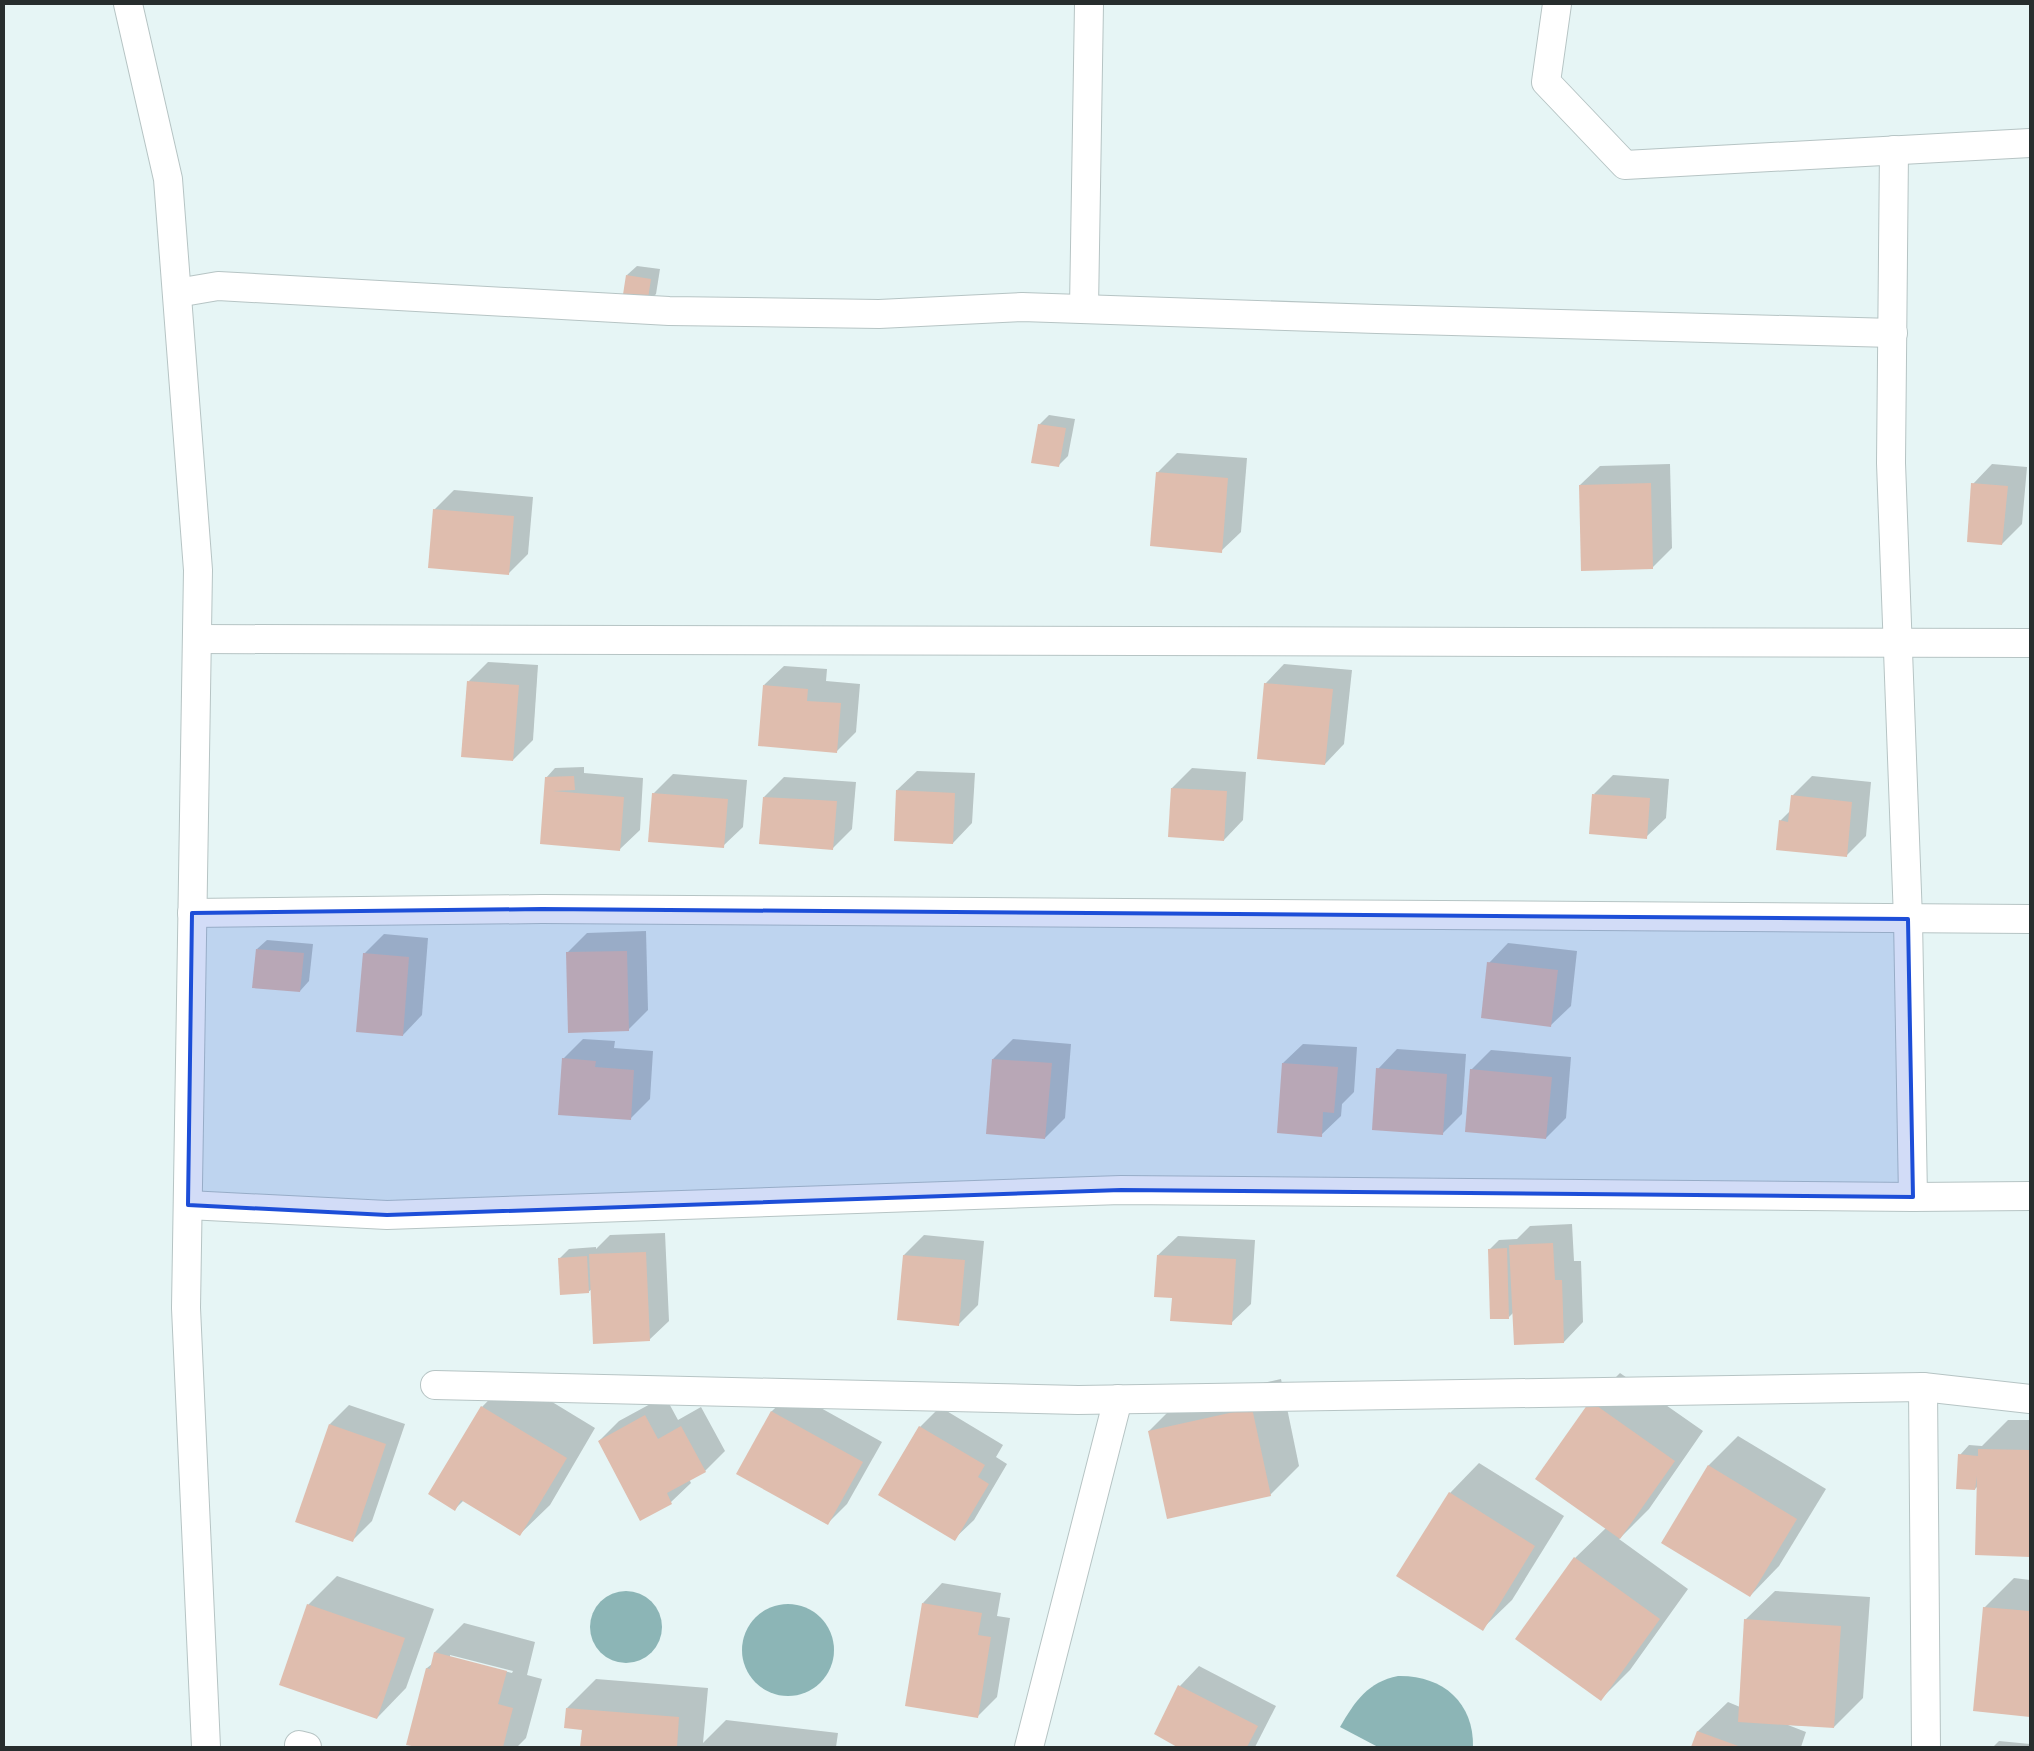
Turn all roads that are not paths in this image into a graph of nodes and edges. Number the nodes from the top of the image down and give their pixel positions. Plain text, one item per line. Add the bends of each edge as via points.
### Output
1 (128, 4) edge
2 (1089, 4) edge
3 (1557, 4) edge
4 (2030, 143) edge
5 (1894, 150) junction
6 (177, 293) junction
7 (1084, 308) junction
8 (1892, 333) junction
9 (197, 639) junction
10 (1898, 642) junction
11 (2030, 643) edge
12 (192, 913) junction
13 (1908, 919) junction
14 (2030, 919) edge
15 (2030, 1196) edge
16 (1913, 1197) junction
17 (188, 1205) junction
18 (435, 1385) dead end
19 (1923, 1387) junction
20 (2030, 1399) edge
21 (1118, 1400) junction
22 (206, 1747) edge
23 (1029, 1747) edge
24 (1926, 1747) edge

1 - 6 street via 168,179
2 - 7 street
3 - 5 street via 1546,82 1625,165
4 - 5 street
5 - 8 street
6 - 7 street via 218,286 670,311 879,314 1022,307
6 - 9 street via 198,570
7 - 8 street
8 - 10 street via 1891,464
9 - 10 street
9 - 12 street
10 - 11 street
10 - 13 street
12 - 13 street via 552,909
12 - 17 street
13 - 14 street
13 - 16 street
15 - 16 street
16 - 17 street via 1121,1190 387,1215
17 - 22 street via 186,1308
18 - 21 street
19 - 20 street
19 - 21 street
19 - 24 street
21 - 23 street

